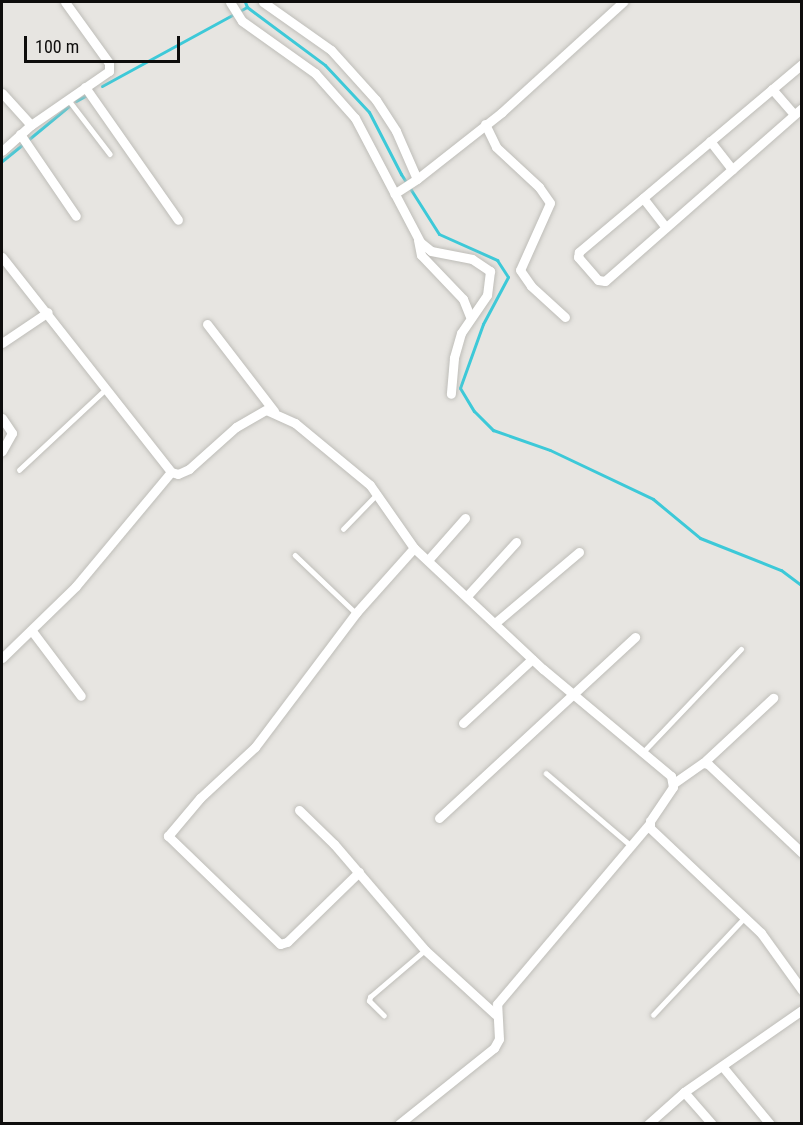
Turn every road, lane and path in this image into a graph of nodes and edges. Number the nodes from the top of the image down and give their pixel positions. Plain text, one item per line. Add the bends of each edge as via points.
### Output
1 (65, 2) edge
2 (263, 2) edge
3 (623, 2) edge
4 (234, 8) edge
5 (800, 67) edge
6 (85, 87) junction
7 (772, 88) junction
8 (2, 93) edge
9 (68, 99) junction
10 (798, 111) edge
11 (485, 124) junction
12 (31, 125) junction
13 (20, 134) junction
14 (710, 141) junction
15 (2, 151) edge
16 (110, 154) dead end
17 (732, 169) junction
18 (416, 181) junction
19 (396, 193) junction
20 (643, 198) junction
21 (76, 216) dead end
22 (178, 220) dead end
23 (666, 227) junction
24 (417, 235) junction
25 (2, 257) edge
26 (48, 312) junction
27 (470, 316) junction
28 (565, 317) dead end
29 (207, 324) dead end
30 (2, 343) edge
31 (106, 389) junction
32 (451, 394) dead end
33 (274, 411) junction
34 (2, 418) edge
35 (2, 451) edge
36 (19, 471) dead end
37 (171, 472) junction
38 (378, 494) junction
39 (465, 518) dead end
40 (343, 529) dead end
41 (516, 542) dead end
42 (414, 548) junction
43 (579, 552) dead end
44 (295, 555) dead end
45 (428, 560) junction
46 (467, 596) junction
47 (356, 613) junction
48 (495, 623) junction
49 (32, 631) junction
50 (635, 637) dead end
51 (741, 649) dead end
52 (2, 658) edge
53 (532, 659) junction
54 (573, 695) junction
55 (81, 696) dead end
56 (772, 698) dead end
57 (463, 723) dead end
58 (643, 752) junction
59 (703, 763) junction
60 (546, 773) dead end
61 (674, 783) junction
62 (299, 810) dead end
63 (439, 818) dead end
64 (649, 824) junction
65 (629, 844) junction
66 (801, 853) edge
67 (359, 872) junction
68 (745, 917) junction
69 (425, 950) junction
70 (801, 990) edge
71 (801, 1010) edge
72 (495, 1014) junction
73 (653, 1015) dead end
74 (384, 1016) dead end
75 (722, 1066) junction
76 (684, 1092) junction
77 (399, 1124) edge
78 (648, 1124) edge
79 (712, 1124) edge
80 (770, 1124) edge

1 - 6 street via 109,65 106,74
2 - 18 street via 323,43 359,78 391,122
3 - 11 street
4 - 19 street via 255,32 315,74 336,95 363,129
5 - 7 street
6 - 9 street
6 - 22 street
7 - 10 street
7 - 14 street
8 - 12 street
9 - 12 street
9 - 16 lane
10 - 17 street
11 - 18 street
11 - 28 street via 496,147 550,202 520,270
12 - 13 street
13 - 15 street
13 - 21 street
14 - 17 street
14 - 20 street
17 - 23 street
18 - 19 street
19 - 24 street
20 - 23 street
20 - 23 street via 579,252 578,257 603,282
24 - 27 street via 421,255 463,299
24 - 27 street via 431,251 472,259 490,272 487,295
25 - 26 street
26 - 30 street
26 - 31 street
27 - 32 street via 454,357
29 - 33 street
31 - 36 lane
31 - 37 street
33 - 37 street via 266,410 246,420 189,469 178,474
33 - 38 street via 295,423
34 - 35 street via 12,433
37 - 49 street via 76,586
38 - 40 lane
38 - 42 street
39 - 45 street
41 - 46 street
42 - 45 street
42 - 47 street
43 - 48 street
44 - 47 lane
45 - 46 street
46 - 48 street
47 - 67 street via 293,693 274,725 200,798 168,836 280,944 287,942
48 - 53 street
49 - 52 street
49 - 55 street
50 - 54 street
51 - 58 lane
53 - 54 street
53 - 57 street
54 - 58 street
54 - 63 street
56 - 59 street
58 - 61 street
59 - 61 street
59 - 66 street via 714,768
60 - 65 lane
61 - 64 street
62 - 67 street
64 - 65 street
64 - 68 street
65 - 72 street via 579,910 500,1001
67 - 69 street
68 - 70 street
68 - 73 lane
69 - 72 street
69 - 74 lane via 370,997 369,1001
71 - 75 street
72 - 77 street via 499,1039 494,1048
75 - 76 street
75 - 80 street
76 - 78 street
76 - 79 street

